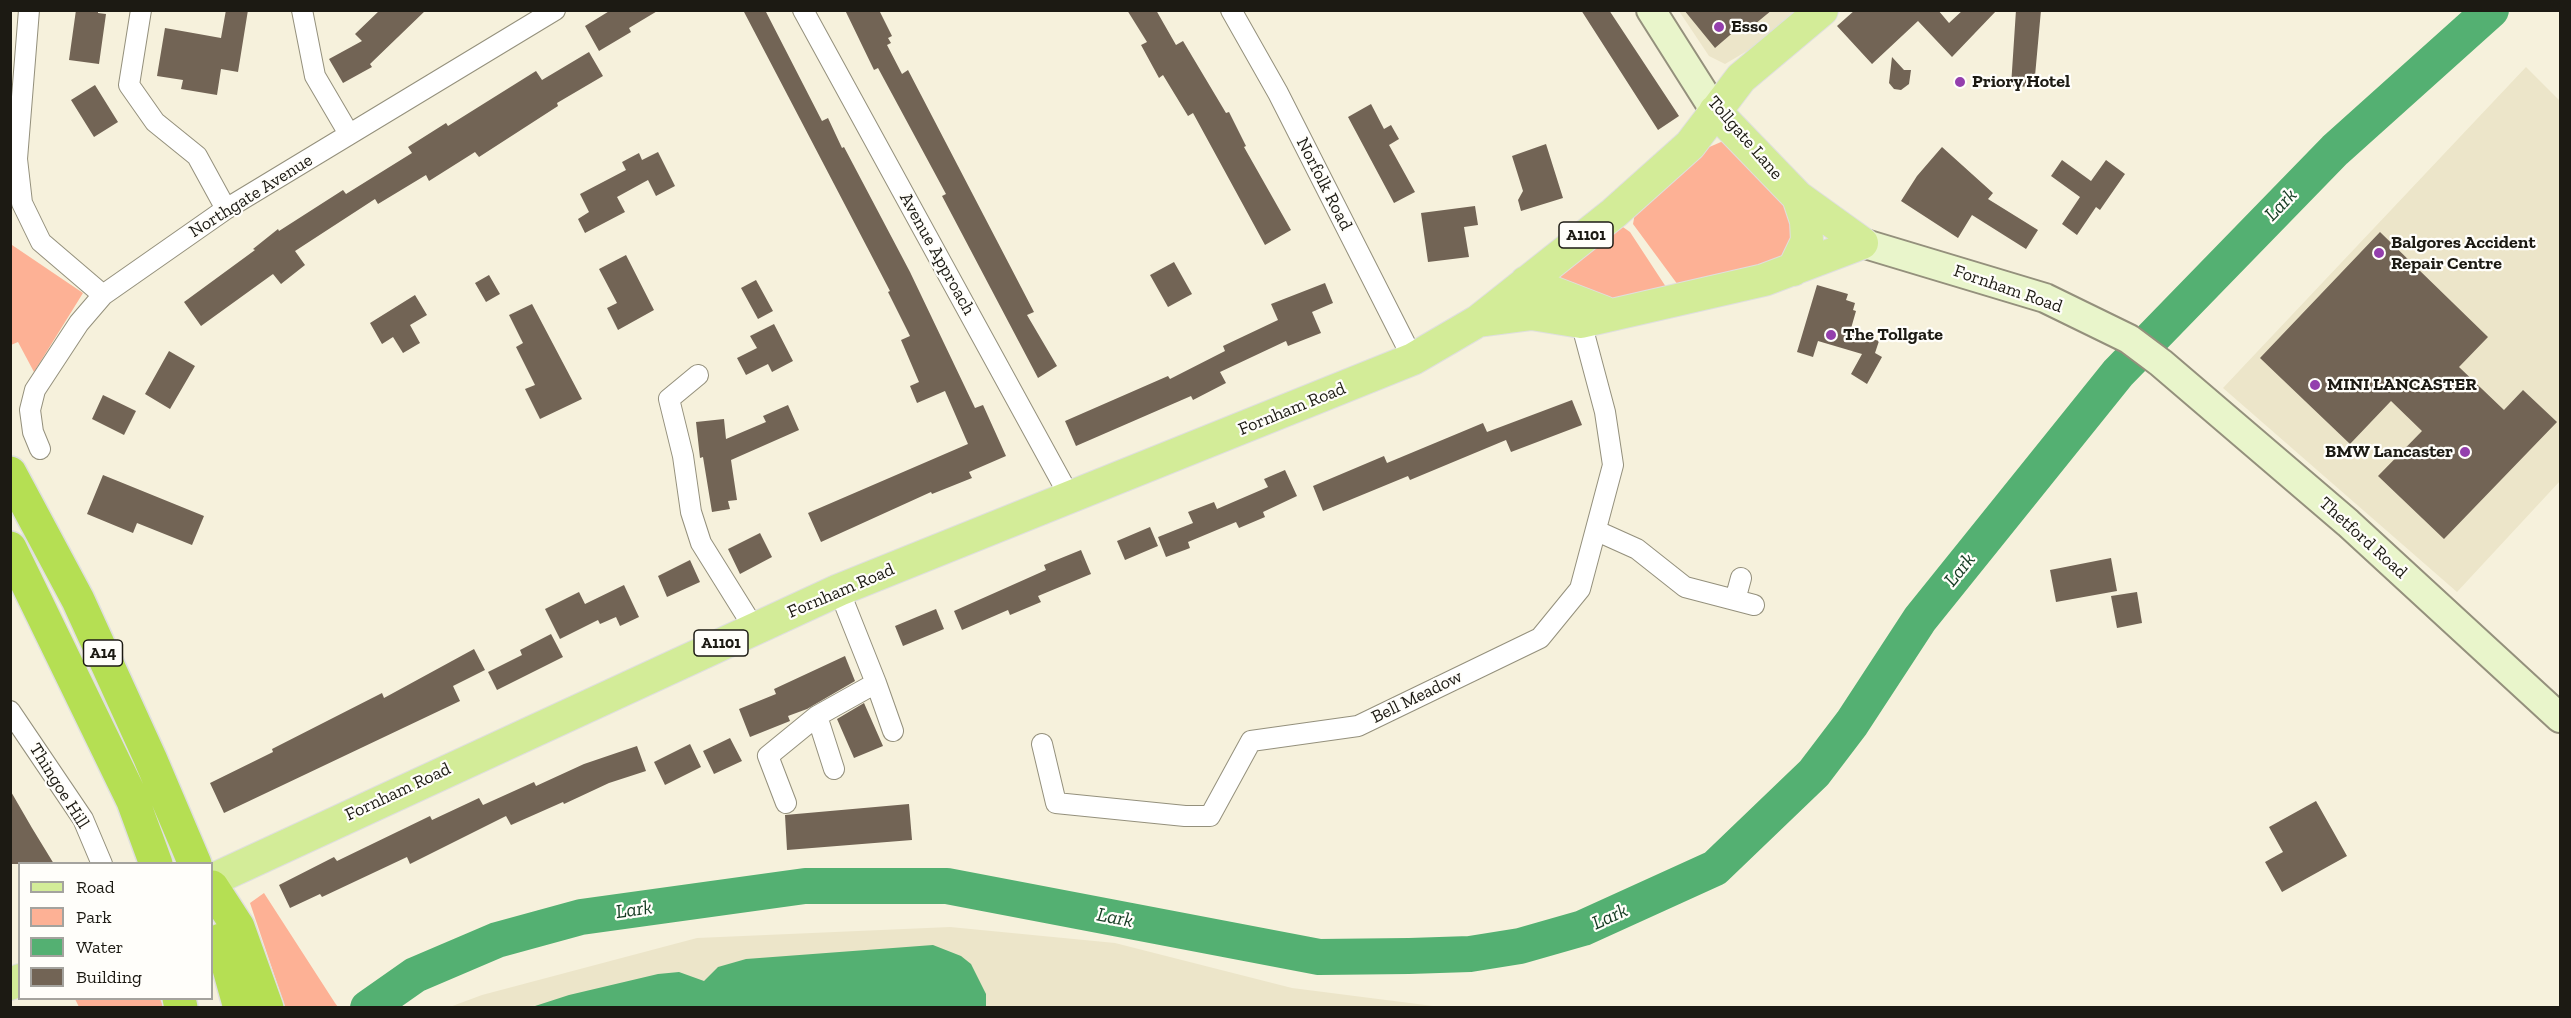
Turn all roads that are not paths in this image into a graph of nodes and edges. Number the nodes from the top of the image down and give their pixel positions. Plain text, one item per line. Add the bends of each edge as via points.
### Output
1 (29, 10) edge
2 (141, 10) edge
3 (302, 10) edge
4 (555, 10) edge
5 (803, 10) edge
6 (1231, 10) edge
7 (1651, 10) edge
8 (1822, 10) edge
9 (1715, 111) junction
10 (348, 134) junction
11 (1798, 197) junction
12 (226, 209) junction
13 (1870, 245) junction
14 (1793, 270) junction
15 (1526, 282) junction
16 (103, 295) junction
17 (1594, 318) junction
18 (1478, 321) junction
19 (1413, 359) junction
20 (2161, 363) joint
21 (698, 375) dead end
22 (40, 449) dead end
23 (10, 472) edge
24 (1071, 498) junction
25 (1597, 531) junction
26 (10, 548) edge
27 (1741, 578) dead end
28 (839, 590) junction
29 (754, 628) junction
30 (876, 683) junction
31 (10, 711) edge
32 (817, 716) junction
33 (2560, 718) edge
34 (893, 731) dead end
35 (1042, 744) dead end
36 (834, 769) dead end
37 (786, 803) dead end
38 (190, 851) edge
39 (149, 861) edge
40 (101, 862) edge
41 (214, 894) edge
42 (240, 1008) edge
43 (267, 1008) edge

1 - 16 street via 17,159 22,203 41,242
2 - 12 street via 129,85 154,122 197,156
3 - 10 street via 315,76
4 - 10 street, Northgate Avenue
5 - 24 street, Avenue Approach
6 - 19 street, Norfolk Road via 1278,93
7 - 9 main road, Tollgate Lane
8 - 9 main road, A1101 via 1749,71
9 - 11 main road, Tollgate Lane
9 - 15 main road, Fornham Road / A1101 via 1690,145 1614,213
10 - 12 street, Northgate Avenue
11 - 13 main road, Tollgate Lane
11 - 14 main road via 1806,221 1807,241
12 - 16 street, Northgate Avenue
13 - 14 main road, Fornham Road / A1101
13 - 20 main road, Fornham Road via 2045,298 2129,339
14 - 17 main road, Fornham Road / A1101 via 1727,290
15 - 17 main road
15 - 18 main road, Fornham Road / A1101
16 - 22 street, Northgate Avenue via 34,390 30,410
17 - 18 main road, Fornham Road / A1101 via 1532,314
17 - 25 street, Bell Meadow via 1613,465
18 - 19 main road, Fornham Road / A1101
19 - 24 main road, Fornham Road / A1101
20 - 33 main road, Thetford Road via 2348,523
21 - 29 street via 669,399 684,456 691,512 702,543
23 - 38 highway, A14 via 78,600
24 - 28 main road, Fornham Road / A1101
25 - 27 street via 1637,549 1686,587 1744,603
25 - 35 street, Bell Meadow via 1580,589 1540,638 1358,726 1251,741 1210,816 1056,803
26 - 39 highway, A14 via 133,801
28 - 29 main road, Fornham Road / A1101
28 - 30 street
29 - 41 main road, Fornham Road / A1101
30 - 32 street
30 - 34 street
31 - 40 street, Thingoe Hill via 83,819
32 - 36 street
32 - 37 street via 768,756
41 - 42 highway
41 - 43 highway via 238,927

